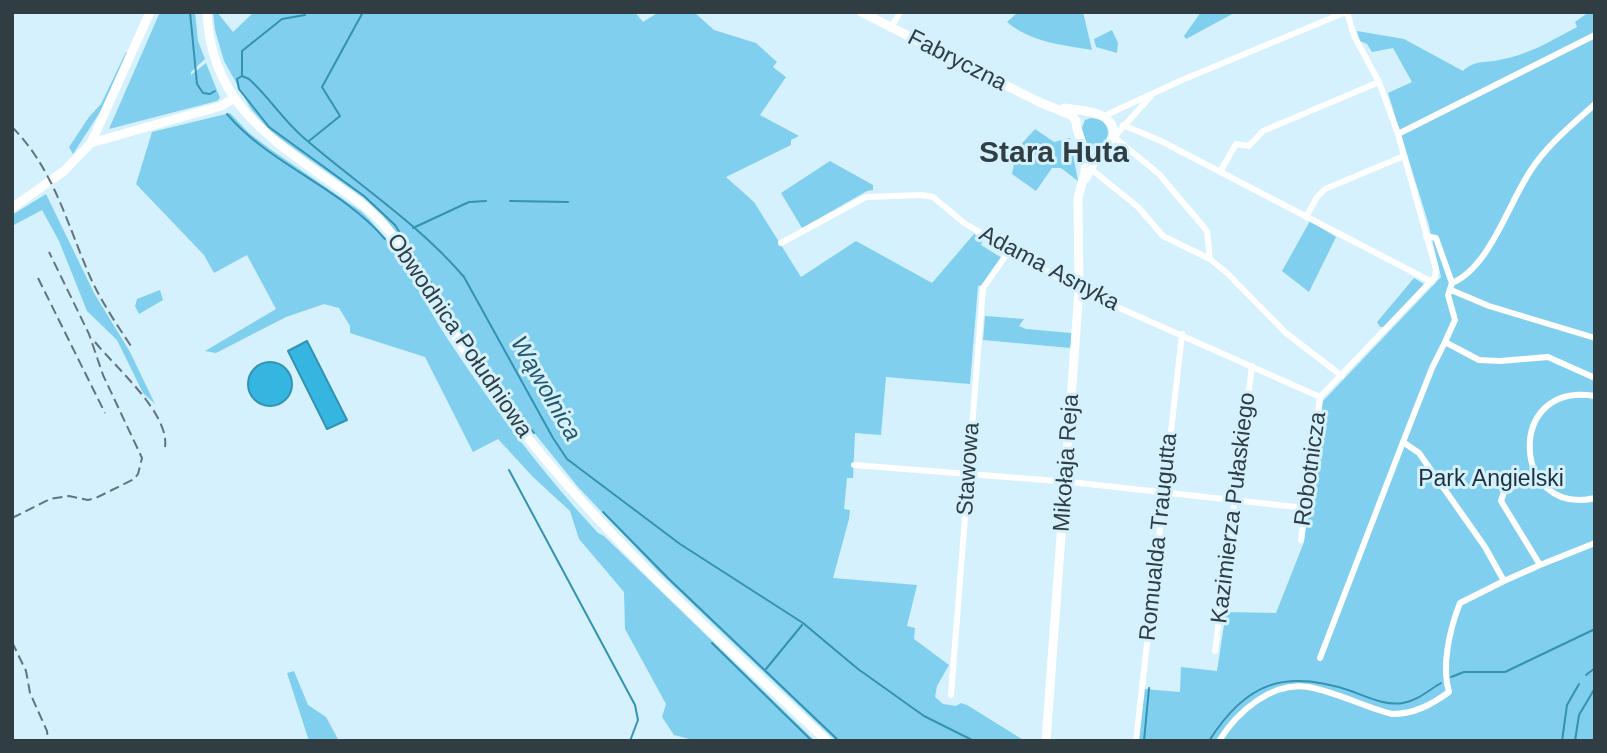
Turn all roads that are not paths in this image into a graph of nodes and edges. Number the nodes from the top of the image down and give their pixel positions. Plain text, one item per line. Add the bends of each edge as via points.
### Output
1 (150, 12) edge
2 (207, 12) edge
3 (861, 12) edge
4 (900, 12) edge
5 (1346, 12) edge
6 (891, 28) junction
7 (1595, 35) edge
8 (1379, 82) junction
9 (1155, 93) junction
10 (233, 99) junction
11 (1595, 104) edge
12 (1055, 107) junction
13 (1092, 112) junction
14 (1104, 116) junction
15 (1123, 125) junction
16 (1077, 129) junction
17 (1398, 134) junction
18 (1114, 137) junction
19 (91, 143) junction
20 (1082, 146) junction
21 (1104, 150) junction
22 (1404, 156) junction
23 (1089, 166) junction
24 (1220, 172) junction
25 (878, 185) dead end
26 (879, 195) junction
27 (13, 205) edge
28 (1306, 217) junction
29 (1426, 236) junction
30 (781, 243) dead end
31 (1009, 251) junction
32 (1210, 259) junction
33 (1432, 282) junction
34 (1451, 286) junction
35 (1079, 290) junction
36 (1182, 334) junction
37 (1595, 338) edge
38 (1445, 342) junction
39 (1252, 366) junction
40 (1342, 376) junction
41 (1595, 378) edge
42 (1595, 396) edge
43 (1320, 397) junction
44 (1403, 442) junction
45 (854, 465) dead end
46 (1535, 474) junction
47 (968, 475) junction
48 (1065, 482) junction
49 (1163, 492) junction
50 (1595, 498) edge
51 (1235, 501) junction
52 (1306, 508) junction
53 (1301, 540) dead end
54 (1595, 543) edge
55 (1540, 565) junction
56 (1504, 581) junction
57 (1215, 651) dead end
58 (1320, 658) dead end
59 (951, 695) dead end
60 (827, 741) edge
61 (1046, 741) edge
62 (1136, 741) edge
63 (1219, 741) edge

1 - 19 street
2 - 10 street, Obwodnica Południowa via 213,51
3 - 6 street, Fabryczna
4 - 6 street
5 - 8 street
5 - 9 street
6 - 12 street, Fabryczna
7 - 17 street
8 - 17 street
8 - 24 street via 1263,131 1249,146 1236,144
9 - 14 street
9 - 15 street
10 - 19 street
10 - 60 street, Obwodnica Południowa via 275,142 378,218 494,393 568,487
11 - 34 street via 1531,170 1488,249 1468,274
12 - 13 street, Fabryczna
12 - 16 street, Fabryczna via 1074,117
13 - 14 street
13 - 16 street via 1082,118
14 - 18 street
15 - 18 street
15 - 24 street
16 - 20 street
17 - 22 street
18 - 21 street
18 - 32 street via 1159,174 1207,231
19 - 27 street via 64,171
20 - 21 street via 1092,154
20 - 23 street
21 - 23 street
22 - 28 street via 1325,189
22 - 29 street
23 - 32 street via 1138,207 1163,236
23 - 35 street, Mikołaja Reja via 1078,209
24 - 28 street
25 - 26 street
26 - 30 street, Adama Asnyka via 866,197
26 - 31 street, Adama Asnyka via 933,197
28 - 33 street
29 - 33 street via 1436,269
29 - 34 street via 1436,238
31 - 35 street, Adama Asnyka
31 - 47 street, Stawowa via 983,288
32 - 40 street via 1286,333
33 - 40 street
34 - 37 street via 1489,306
34 - 38 street via 1449,299 1455,320
35 - 36 street, Adama Asnyka
35 - 48 street, Mikołaja Reja
36 - 39 street, Adama Asnyka
36 - 49 street, Romualda Traugutta
38 - 41 street via 1479,360 1548,357
38 - 44 street
39 - 43 street, Adama Asnyka
39 - 51 street, Kazimierza Pułaskiego
40 - 43 street
42 - 46 street via 1562,398 1540,413 1529,437
43 - 52 street, Robotnicza
44 - 56 street via 1419,453
44 - 58 street
45 - 47 street
46 - 50 street via 1562,497
46 - 55 street via 1504,492 1501,501
47 - 48 street
47 - 59 street, Stawowa
48 - 49 street
48 - 61 street, Mikołaja Reja
49 - 51 street
49 - 62 street, Romualda Traugutta
51 - 52 street
51 - 57 street, Kazimierza Pułaskiego
52 - 53 street, Robotnicza
54 - 55 street
55 - 56 street
56 - 63 street via 1460,603 1445,679 1449,692 1417,711 1392,714 1309,687 1290,687 1255,702

